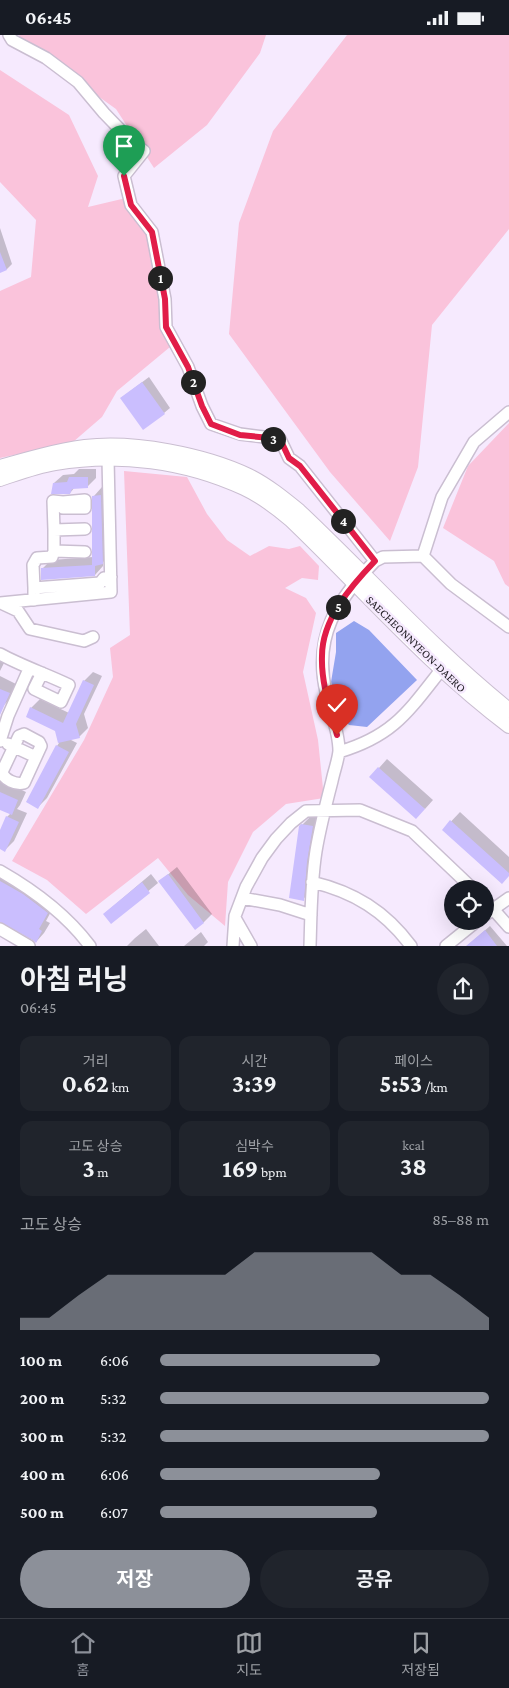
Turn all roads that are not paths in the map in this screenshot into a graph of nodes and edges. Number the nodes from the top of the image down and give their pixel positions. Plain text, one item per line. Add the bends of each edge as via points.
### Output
1 (8, 35) edge
2 (509, 412) edge
3 (108, 459) junction
4 (0, 467) edge
5 (0, 479) edge
6 (63, 502) dead end
7 (86, 529) dead end
8 (54, 530) junction
9 (331, 550) junction
10 (54, 551) junction
11 (84, 552) dead end
12 (423, 556) junction
13 (375, 561) junction
14 (111, 577) junction
15 (359, 579) junction
16 (34, 587) junction
17 (34, 600) junction
18 (1, 603) edge
19 (397, 617) junction
20 (509, 627) edge
21 (93, 637) dead end
22 (0, 654) edge
23 (29, 669) junction
24 (441, 670) junction
25 (42, 673) dead end
26 (509, 710) edge
27 (509, 726) edge
28 (0, 741) edge
29 (14, 747) junction
30 (339, 752) junction
31 (36, 757) junction
32 (324, 811) junction
33 (0, 871) edge
34 (464, 880) edge
35 (312, 882) junction
36 (242, 898) junction
37 (509, 898) edge
38 (494, 905) edge
39 (494, 913) edge
40 (311, 915) junction
41 (235, 918) junction
42 (509, 927) edge
43 (0, 929) edge
44 (465, 930) edge
45 (29, 945) edge
46 (90, 945) edge
47 (233, 945) edge
48 (251, 945) edge
49 (310, 945) edge
50 (411, 945) edge
51 (446, 945) edge

1 - 13 street via 78,81 104,113 144,151 124,176 131,205 152,232 165,299 166,327 188,367 211,424 240,435 280,439 289,458 300,466
2 - 12 street via 474,442 442,497
3 - 5 main road, SAECHEONNYEON-DAERO via 54,463
3 - 9 main road, SAECHEONNYEON-DAERO via 171,464 246,488
3 - 14 street
4 - 9 main road, SAECHEONNYEON-DAERO via 49,453 88,447 142,448 178,453 250,476 274,491 299,511
6 - 8 street via 53,501
7 - 8 street
8 - 10 street
9 - 15 main road, SAECHEONNYEON-DAERO
10 - 11 street
10 - 16 street via 52,557 37,558 33,565
12 - 13 street via 383,557
12 - 20 street via 452,584
13 - 15 street
14 - 16 street via 100,583
14 - 17 street via 111,593
15 - 19 main road, SAECHEONNYEON-DAERO
15 - 30 street via 332,617 323,645 325,691
16 - 17 street
17 - 18 street
18 - 21 street via 18,611 30,629 84,641
19 - 24 main road, SAECHEONNYEON-DAERO
19 - 26 main road, SAECHEONNYEON-DAERO
22 - 23 street
23 - 25 street
23 - 28 street
24 - 27 main road, SAECHEONNYEON-DAERO
24 - 30 street via 405,715 385,732 360,746
28 - 29 street
29 - 31 street
29 - 31 street via 19,736 24,734 40,744
29 - 31 street via 2,772 4,777 17,784 24,783
30 - 32 street
32 - 34 street via 360,810 412,831
32 - 35 street
32 - 36 street via 306,811 291,823 262,858
33 - 46 street via 49,903
35 - 40 street
35 - 50 street via 334,887 367,903
36 - 40 street
36 - 41 street
37 - 38 street
39 - 42 street
40 - 49 street
41 - 47 street
41 - 48 street
43 - 45 street
44 - 51 street

